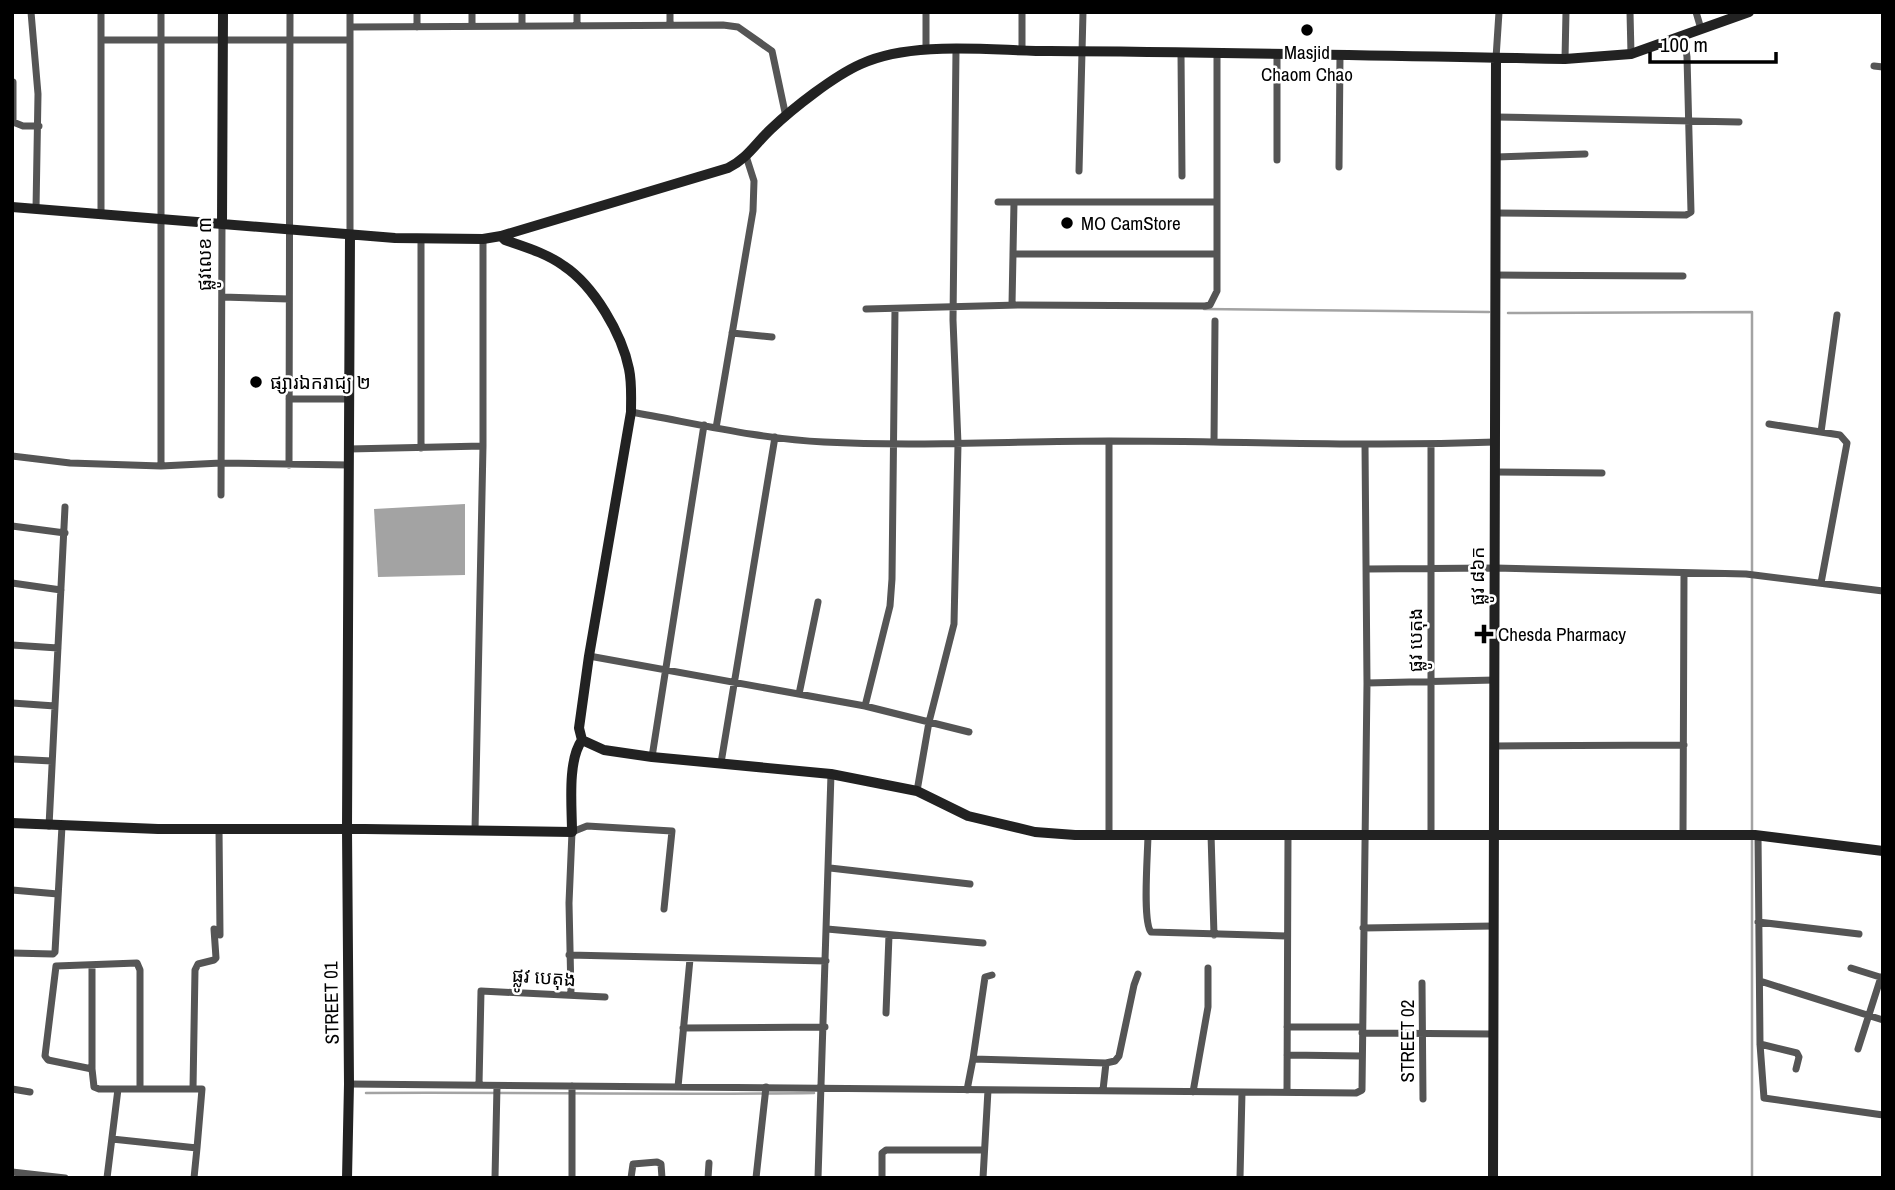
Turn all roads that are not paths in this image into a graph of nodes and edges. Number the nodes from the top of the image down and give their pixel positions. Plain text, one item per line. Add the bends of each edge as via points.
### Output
1 (32, 12) edge
2 (101, 12) edge
3 (161, 12) edge
4 (223, 12) edge
5 (289, 12) edge
6 (351, 12) edge
7 (416, 12) edge
8 (471, 12) edge
9 (522, 12) edge
10 (577, 12) edge
11 (670, 12) edge
12 (926, 12) edge
13 (1022, 12) edge
14 (1083, 12) edge
15 (1499, 12) edge
16 (1566, 12) edge
17 (1630, 12) edge
18 (1696, 12) edge
19 (1749, 12) edge
20 (670, 25) junction
21 (472, 26) junction
22 (522, 26) junction
23 (577, 26) junction
24 (351, 27) junction
25 (417, 27) junction
26 (1701, 29) junction
27 (1684, 35) junction
28 (101, 40) junction
29 (161, 40) junction
30 (223, 40) junction
31 (289, 40) junction
32 (351, 40) junction
33 (926, 50) junction
34 (956, 50) junction
35 (1022, 51) junction
36 (1082, 51) junction
37 (1181, 53) junction
38 (1217, 54) junction
39 (1277, 54) junction
40 (1630, 54) junction
41 (1339, 55) junction
42 (1496, 58) junction
43 (1565, 59) junction
44 (13, 82) edge
45 (786, 117) junction
46 (1496, 117) junction
47 (1689, 120) junction
48 (1739, 122) dead end
49 (39, 126) junction
50 (1586, 154) dead end
51 (746, 156) junction
52 (1496, 157) junction
53 (1278, 160) dead end
54 (1339, 167) dead end
55 (1079, 171) dead end
56 (1182, 176) dead end
57 (998, 202) dead end
58 (1014, 202) junction
59 (1217, 202) junction
60 (12, 207) edge
61 (36, 209) junction
62 (1496, 213) junction
63 (101, 214) junction
64 (161, 218) junction
65 (222, 223) junction
66 (289, 229) junction
67 (350, 235) junction
68 (502, 236) junction
69 (421, 239) junction
70 (482, 239) junction
71 (1014, 254) junction
72 (1217, 254) junction
73 (1496, 275) junction
74 (1683, 276) dead end
75 (222, 297) junction
76 (289, 299) junction
77 (1012, 305) junction
78 (953, 307) junction
79 (866, 309) dead end
80 (895, 309) junction
81 (1837, 316) dead end
82 (1215, 321) dead end
83 (732, 333) junction
84 (772, 337) dead end
85 (289, 399) junction
86 (349, 399) junction
87 (631, 412) junction
88 (1769, 424) dead end
89 (704, 425) junction
90 (716, 428) junction
91 (1821, 432) junction
92 (775, 438) junction
93 (1109, 441) junction
94 (1214, 442) junction
95 (1495, 442) junction
96 (894, 443) junction
97 (958, 444) junction
98 (1366, 444) junction
99 (1431, 444) junction
100 (483, 446) junction
101 (421, 448) junction
102 (349, 449) junction
103 (12, 456) edge
104 (221, 463) junction
105 (289, 465) junction
106 (349, 465) junction
107 (161, 466) junction
108 (1495, 472) junction
109 (1602, 473) dead end
110 (221, 495) dead end
111 (65, 508) dead end
112 (12, 526) edge
113 (65, 533) junction
114 (1431, 568) junction
115 (1495, 568) junction
116 (1367, 569) junction
117 (1684, 573) junction
118 (12, 583) edge
119 (1821, 583) junction
120 (1882, 588) edge
121 (61, 590) junction
122 (818, 602) dead end
123 (12, 645) edge
124 (58, 648) junction
125 (589, 656) junction
126 (665, 670) junction
127 (1495, 680) junction
128 (1431, 681) junction
129 (736, 683) junction
130 (1367, 683) junction
131 (799, 694) junction
132 (12, 703) edge
133 (55, 706) junction
134 (865, 706) junction
135 (929, 722) junction
136 (969, 732) dead end
137 (583, 740) junction
138 (1684, 745) junction
139 (1494, 746) junction
140 (652, 757) junction
141 (12, 759) edge
142 (52, 761) junction
143 (721, 763) junction
144 (831, 774) junction
145 (918, 791) junction
146 (12, 823) edge
147 (49, 825) junction
148 (62, 826) junction
149 (219, 828) junction
150 (347, 829) junction
151 (475, 831) junction
152 (572, 832) junction
153 (1109, 834) junction
154 (1148, 834) junction
155 (1212, 834) junction
156 (1287, 834) junction
157 (1494, 834) junction
158 (1364, 835) junction
159 (1683, 835) junction
160 (1754, 835) junction
161 (1430, 836) junction
162 (1883, 851) edge
163 (830, 868) junction
164 (970, 884) dead end
165 (12, 890) edge
166 (58, 894) junction
167 (664, 909) dead end
168 (1758, 922) junction
169 (1494, 926) junction
170 (1363, 928) junction
171 (827, 929) junction
172 (1859, 934) dead end
173 (890, 935) junction
174 (1214, 935) junction
175 (1286, 936) junction
176 (984, 943) dead end
177 (12, 953) edge
178 (569, 955) junction
179 (690, 959) junction
180 (826, 961) junction
181 (92, 965) junction
182 (1208, 968) dead end
183 (1851, 968) dead end
184 (1138, 974) dead end
185 (992, 975) dead end
186 (1882, 977) edge
187 (1760, 981) junction
188 (1422, 984) dead end
189 (571, 995) junction
190 (605, 998) dead end
191 (886, 1013) dead end
192 (1868, 1016) junction
193 (1883, 1020) edge
194 (825, 1027) junction
195 (1287, 1027) junction
196 (684, 1028) junction
197 (1362, 1030) junction
198 (1422, 1034) junction
199 (1493, 1034) junction
200 (1760, 1044) junction
201 (1858, 1049) dead end
202 (1287, 1055) junction
203 (1362, 1056) junction
204 (972, 1059) junction
205 (1106, 1063) junction
206 (92, 1069) junction
207 (1796, 1069) dead end
208 (349, 1084) junction
209 (479, 1085) junction
210 (573, 1087) junction
211 (678, 1087) junction
212 (823, 1087) junction
213 (118, 1088) junction
214 (12, 1089) edge
215 (140, 1089) junction
216 (193, 1089) junction
217 (967, 1090) junction
218 (988, 1090) junction
219 (1103, 1090) junction
220 (498, 1091) junction
221 (30, 1092) dead end
222 (765, 1092) junction
223 (1193, 1092) junction
224 (1242, 1092) junction
225 (1287, 1092) junction
226 (1423, 1099) dead end
227 (1883, 1115) edge
228 (112, 1139) junction
229 (197, 1148) junction
230 (984, 1150) junction
231 (709, 1163) dead end
232 (12, 1172) edge
233 (65, 1178) edge
234 (107, 1178) edge
235 (194, 1178) edge
236 (347, 1178) edge
237 (495, 1178) edge
238 (572, 1178) edge
239 (631, 1178) edge
240 (662, 1178) edge
241 (708, 1178) edge
242 (756, 1178) edge
243 (818, 1178) edge
244 (882, 1178) edge
245 (983, 1178) edge
246 (1240, 1178) edge
247 (1493, 1178) edge

1 - 49 street
2 - 28 street
3 - 29 street
4 - 30 street, ផ្លូវលេខ ៣
5 - 31 street
6 - 24 street
7 - 25 street
8 - 21 street
9 - 22 street
10 - 23 street
11 - 20 street
12 - 33 street
13 - 35 street
14 - 36 street
15 - 42 street
16 - 43 street
17 - 40 street
18 - 26 street
19 - 26 street
20 - 23 street
20 - 45 street via 738,27 772,51
21 - 22 street
21 - 25 street
22 - 23 street
24 - 25 street
24 - 32 street
26 - 27 street
27 - 40 street
27 - 47 street
28 - 29 street
28 - 63 street
29 - 30 street
29 - 64 street
30 - 31 street
30 - 65 street, ផ្លូវលេខ ៣
31 - 32 street
31 - 66 street
32 - 67 street
33 - 34 street
33 - 45 street via 898,52 861,63
34 - 35 street
34 - 78 street
35 - 36 street
36 - 37 street
36 - 55 street
37 - 38 street
37 - 56 street
38 - 39 street
38 - 59 street
39 - 41 street
39 - 53 street
40 - 43 street
41 - 42 street
41 - 54 street
42 - 43 street
42 - 46 street, ផ្លូវ ៨៦ក
44 - 49 street via 13,122
45 - 51 street
46 - 47 street
46 - 52 street, ផ្លូវ ៨៦ក
47 - 48 street
47 - 62 street via 1692,203 1686,215
49 - 61 street
50 - 52 street
51 - 68 street via 728,168
51 - 83 street via 754,181 753,211
52 - 62 street, ផ្លូវ ៨៦ក
57 - 58 street
58 - 59 street
58 - 71 street
59 - 72 street
60 - 61 street
61 - 63 street
62 - 73 street, ផ្លូវ ៨៦ក
63 - 64 street
64 - 65 street
64 - 107 street
65 - 66 street
65 - 75 street, ផ្លូវលេខ ៣
66 - 67 street
66 - 76 street
67 - 69 street
67 - 86 street, STREET 01
68 - 70 street
68 - 87 street via 566,267 598,303 626,354
69 - 70 street
69 - 101 street
70 - 100 street
71 - 72 street
71 - 77 street
72 - 77 street via 1215,298 1210,305
73 - 74 street
73 - 95 street, ផ្លូវ ៨៦ក
75 - 76 street
75 - 104 street, ផ្លូវលេខ ៣
76 - 85 street
77 - 78 street
78 - 80 street
78 - 97 street
79 - 80 street
80 - 96 street
81 - 91 street
82 - 94 street
83 - 84 street
83 - 90 street
85 - 86 street
85 - 105 street
86 - 102 street, STREET 01
87 - 89 street
87 - 125 street
88 - 91 street
89 - 90 street
89 - 126 street
90 - 92 street
91 - 119 street via 1840,435 1847,443
92 - 96 street
92 - 129 street
93 - 94 street
93 - 97 street
93 - 153 street
94 - 98 street
95 - 99 street
95 - 108 street, ផ្លូវ ៨៦ក
96 - 97 street
96 - 134 street via 890,606
97 - 135 street via 954,624
98 - 99 street
98 - 116 street
99 - 114 street, ផ្លូវ បេតុង
100 - 101 street
100 - 151 street
101 - 102 street
102 - 106 street, STREET 01
103 - 107 street
104 - 105 street
104 - 107 street
104 - 110 street, ផ្លូវលេខ ៣
105 - 106 street
106 - 150 street, STREET 01
108 - 109 street
108 - 115 street, ផ្លូវ ៨៦ក
111 - 113 street
112 - 113 street
113 - 121 street
114 - 115 street
114 - 116 street
114 - 128 street, ផ្លូវ បេតុង
115 - 117 street
115 - 127 street, ផ្លូវ ៨៦ក
116 - 130 street
117 - 119 street via 1746,574
117 - 138 street
118 - 121 street
119 - 120 street
121 - 124 street
122 - 131 street
123 - 124 street
124 - 133 street
125 - 126 street
125 - 137 street via 579,728
126 - 129 street
126 - 140 street
127 - 128 street
127 - 139 street, ផ្លូវ ៨៦ក
128 - 130 street
128 - 161 street, ផ្លូវ បេតុង
129 - 131 street
129 - 143 street
130 - 158 street
131 - 134 street
132 - 133 street
133 - 142 street
134 - 135 street
135 - 136 street
135 - 145 street
137 - 140 street via 604,750
137 - 152 street via 573,772
138 - 139 street
138 - 159 street
139 - 157 street, ផ្លូវ ៨៦ក
140 - 143 street
141 - 142 street
142 - 147 street
143 - 144 street
144 - 145 street
144 - 163 street
145 - 153 street via 968,816 1035,832
146 - 147 street
147 - 148 street
148 - 149 street
148 - 166 street
149 - 150 street
149 - 216 street via 216,958 198,964 195,970
150 - 151 street
150 - 208 street, STREET 01
151 - 152 street
152 - 167 street via 587,827 673,831
152 - 178 street
153 - 154 street
154 - 155 street
154 - 174 street via 1147,927 1156,934
155 - 156 street
155 - 174 street
156 - 158 street
156 - 175 street
157 - 159 street
157 - 161 street
157 - 169 street, ផ្លូវ ៨៦ក
158 - 161 street
158 - 170 street
159 - 160 street
160 - 162 street
160 - 168 street
163 - 164 street
163 - 171 street
165 - 166 street
166 - 177 street via 53,954
168 - 172 street
168 - 187 street
169 - 170 street
169 - 199 street, ផ្លូវ ៨៦ក
170 - 197 street
171 - 173 street
171 - 180 street
173 - 176 street
173 - 191 street
174 - 175 street
175 - 195 street
178 - 179 street
178 - 189 street
179 - 180 street
179 - 196 street
180 - 194 street
181 - 206 street
181 - 206 street via 56,966 44,1051 48,1060
181 - 215 street via 131,962 140,970
182 - 223 street via 1208,1007
183 - 186 street
184 - 205 street via 1119,1056
185 - 204 street via 985,977
186 - 192 street
187 - 192 street
187 - 200 street
188 - 198 street, STREET 02
189 - 190 street, ផ្លូវ បេតុង
189 - 209 street, ផ្លូវ បេតុង via 481,991
192 - 193 street
192 - 201 street
194 - 196 street
194 - 212 street
195 - 197 street
195 - 202 street
196 - 211 street
197 - 198 street
197 - 203 street
198 - 199 street
198 - 226 street, STREET 02
199 - 247 street, ផ្លូវ ៨៦ក
200 - 207 street via 1797,1053
200 - 227 street via 1764,1098
202 - 203 street
202 - 225 street
203 - 225 street via 1362,1090 1356,1093
204 - 205 street
204 - 217 street
205 - 219 street
206 - 213 street via 94,1087
208 - 209 street
208 - 236 street, STREET 01
209 - 220 street
210 - 211 street
210 - 220 street
210 - 238 street
211 - 222 street
212 - 217 street
212 - 222 street
212 - 243 street
213 - 215 street
213 - 228 street
214 - 221 street
215 - 216 street
216 - 229 street via 202,1090
217 - 218 street
218 - 219 street
218 - 230 street
219 - 223 street
220 - 237 street
222 - 242 street
223 - 224 street
224 - 225 street
224 - 246 street
228 - 229 street
228 - 234 street
229 - 235 street
230 - 244 street via 886,1150 882,1153
230 - 245 street
231 - 241 street
232 - 233 street
239 - 240 street via 633,1164 657,1162 662,1164

